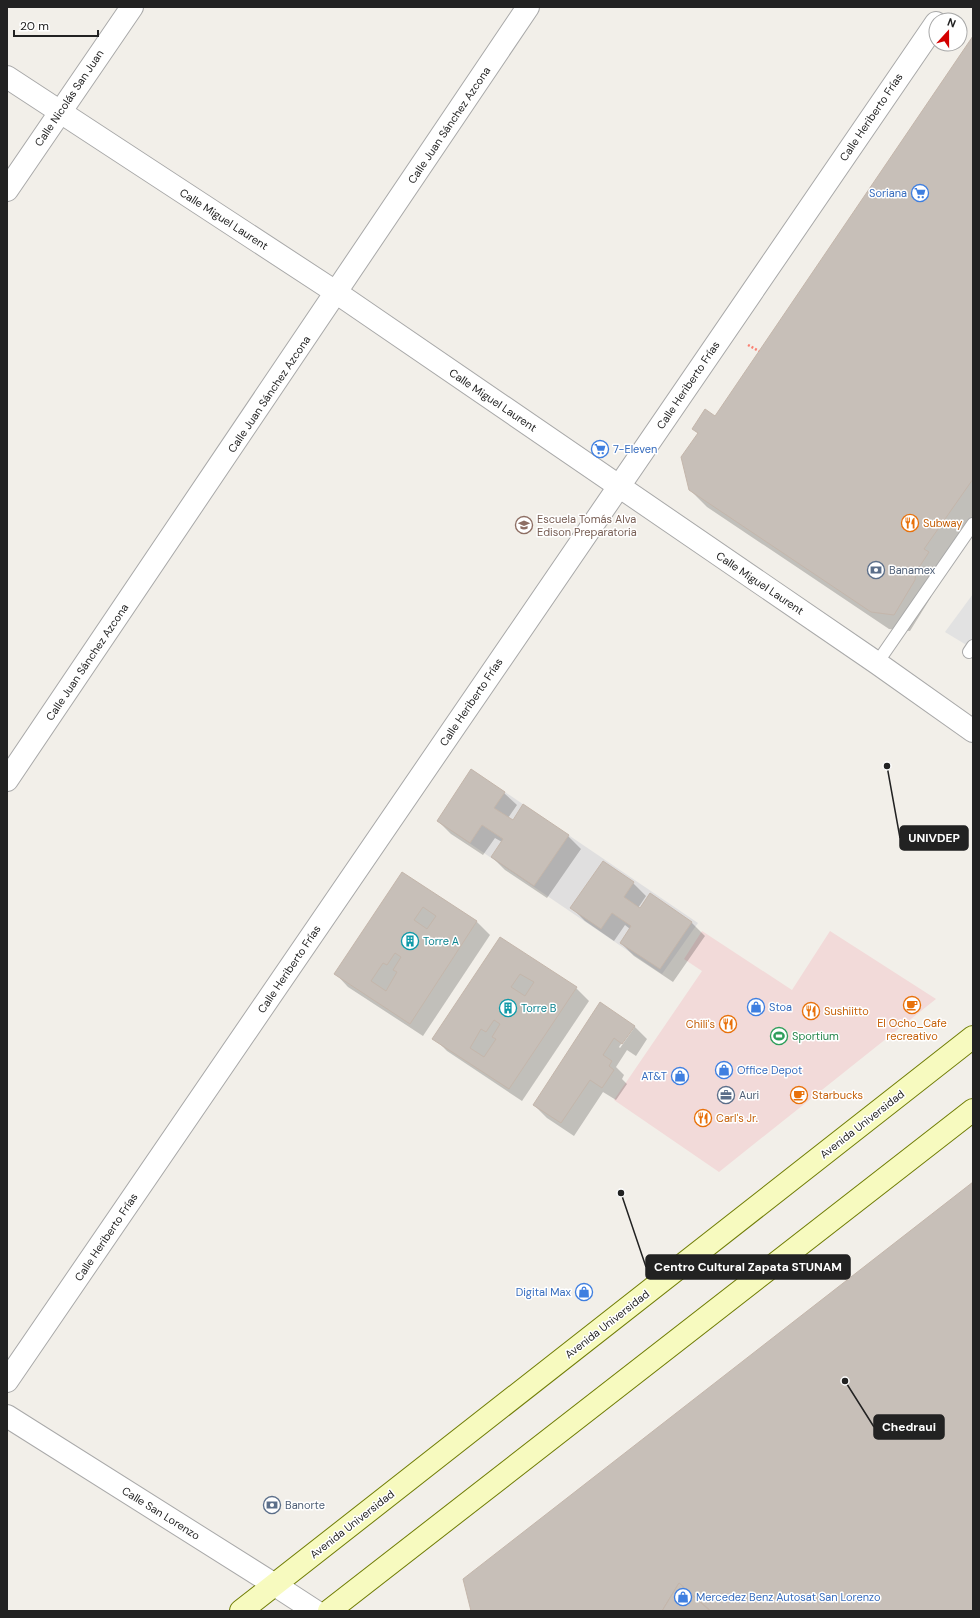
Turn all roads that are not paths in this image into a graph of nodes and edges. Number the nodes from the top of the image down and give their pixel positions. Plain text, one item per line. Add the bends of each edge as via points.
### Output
1 (132, 7) edge
2 (528, 7) edge
3 (928, 35) edge
4 (7, 77) edge
5 (59, 112) junction
6 (7, 190) edge
7 (337, 293) junction
8 (619, 486) junction
9 (973, 524) edge
10 (877, 662) junction
11 (973, 731) edge
12 (7, 780) edge
13 (973, 1038) edge
14 (973, 1110) edge
15 (7, 1381) edge
16 (7, 1416) edge
17 (275, 1584) junction
18 (241, 1611) edge
19 (315, 1611) edge
20 (329, 1611) edge

1 - 5 street, Calle Nicolás San Juan
2 - 7 street, Calle Juan Sánchez Azcona
3 - 8 street, Calle Heriberto Frías
4 - 5 street, Calle Miguel Laurent
5 - 6 street, Calle Nicolás San Juan
5 - 7 street, Calle Miguel Laurent
7 - 8 street, Calle Miguel Laurent
7 - 12 street, Calle Juan Sánchez Azcona
8 - 10 street, Calle Miguel Laurent
8 - 15 street, Calle Heriberto Frías
9 - 10 lane
10 - 11 street, Calle Miguel Laurent
13 - 17 main road, Avenida Universidad
14 - 20 main road
16 - 17 street, Calle San Lorenzo
17 - 18 main road, Avenida Universidad
17 - 19 street, Calle San Lorenzo

